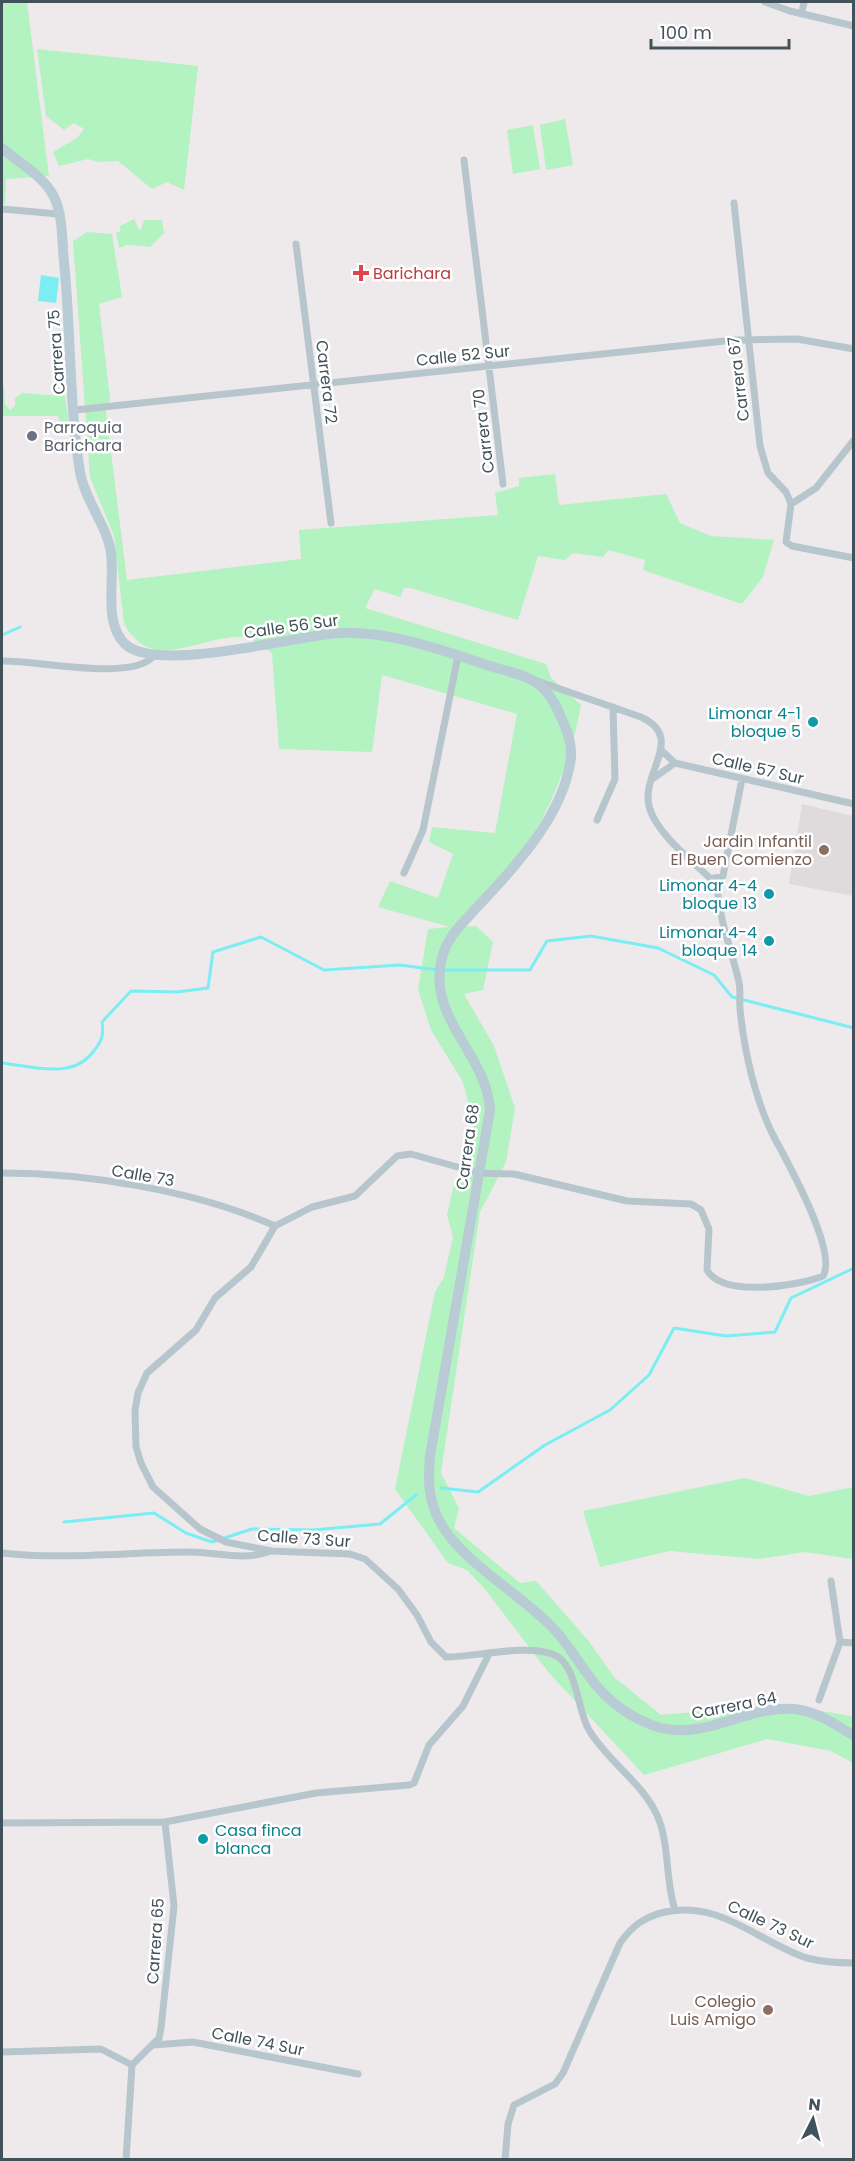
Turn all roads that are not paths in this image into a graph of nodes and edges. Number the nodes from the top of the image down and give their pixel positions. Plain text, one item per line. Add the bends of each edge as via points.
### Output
1 (765, 2) edge
2 (804, 2) edge
3 (802, 12) junction
4 (854, 26) edge
5 (2, 148) edge
6 (464, 160) dead end
7 (734, 203) dead end
8 (2, 209) edge
9 (58, 214) junction
10 (296, 244) dead end
11 (747, 339) junction
12 (854, 349) edge
13 (489, 366) junction
14 (314, 385) junction
15 (75, 410) junction
16 (854, 440) edge
17 (503, 484) dead end
18 (791, 504) junction
19 (331, 523) dead end
20 (854, 558) edge
21 (154, 656) junction
22 (458, 656) junction
23 (2, 661) edge
24 (540, 682) junction
25 (613, 707) junction
26 (661, 750) junction
27 (675, 763) junction
28 (742, 778) junction
29 (651, 780) junction
30 (854, 804) edge
31 (597, 820) dead end
32 (404, 873) dead end
33 (717, 879) junction
34 (2, 1173) edge
35 (480, 1173) junction
36 (275, 1226) junction
37 (271, 1551) junction
38 (2, 1553) edge
39 (831, 1581) dead end
40 (524, 1599) joint
41 (840, 1642) junction
42 (854, 1643) edge
43 (489, 1654) junction
44 (819, 1700) dead end
45 (854, 1736) edge
46 (165, 1822) junction
47 (2, 1823) edge
48 (675, 1910) junction
49 (854, 1963) edge
50 (153, 2045) junction
51 (2, 2052) edge
52 (132, 2065) junction
53 (358, 2074) dead end
54 (126, 2160) edge
55 (505, 2160) edge

1 - 3 street
2 - 3 street
3 - 4 street
5 - 9 street, Carrera 75 via 38,176 54,197
6 - 13 street, Carrera 70
7 - 11 street, Carrera 67
8 - 9 street
9 - 15 street, Carrera 75
10 - 14 street, Carrera 72
11 - 12 street, Calle 52 Sur via 797,339
11 - 13 street, Calle 52 Sur
11 - 18 street, Carrera 67 via 760,446 768,473 786,492
13 - 14 street, Calle 52 Sur
13 - 17 street, Carrera 70
14 - 15 street, Calle 52 Sur
14 - 19 street, Carrera 72
15 - 21 street, Carrera 75 via 81,476 111,547 112,621 127,645
16 - 18 street via 816,488
18 - 20 street via 786,542
21 - 22 street, Calle 56 Sur via 232,649 313,635 368,633
21 - 23 street, Calle 56 Sur via 141,665 112,669
22 - 24 street, Calle 56 Sur
22 - 32 street via 423,830
24 - 25 street, Calle 56 Sur
24 - 35 street, Carrera 68 via 558,709 571,744 563,786 524,857 449,939 440,974 442,998 455,1032 482,1073 489,1094 490,1117
25 - 26 street, Calle 56 Sur via 652,722 661,735
25 - 31 street via 615,779
26 - 27 street
26 - 29 street
27 - 28 street, Calle 57 Sur
27 - 29 street
28 - 30 street, Calle 57 Sur
28 - 33 street via 729,853 723,876
29 - 33 street via 648,804 654,818 681,851 711,879
33 - 35 street via 756,1097 811,1206 827,1266 823,1276 771,1286 726,1283 707,1270 709,1229 701,1210 691,1204 627,1201 514,1174
34 - 36 street, Calle 73 via 89,1179 195,1198
35 - 36 street via 404,1153 355,1196 312,1207
35 - 40 street, Carrera 68 via 430,1456 428,1488 441,1523 453,1541
36 - 37 street, Calle 73 Sur via 251,1267 215,1298 196,1330 147,1373 138,1393 134,1425 136,1447 146,1476 189,1521 226,1542
37 - 38 street via 243,1557 202,1552 74,1557
37 - 43 street, Calle 73 Sur via 358,1556 398,1589 441,1655 446,1658
39 - 41 street
40 - 45 street, Carrera 64 via 552,1627 603,1693 644,1722 680,1730 774,1710 799,1710 822,1716
41 - 42 street
41 - 44 street
43 - 46 street via 462,1706 429,1745 414,1783 315,1793
43 - 48 street, Calle 73 Sur via 551,1653 565,1664 589,1730 613,1762 645,1793 658,1818
46 - 47 street
46 - 50 street, Carrera 65 via 174,1906 161,2028
48 - 49 street, Calle 73 Sur via 722,1915 807,1958
48 - 55 street via 641,1920 629,1929 563,2073 555,2084 514,2105
50 - 52 street, Carrera 65
50 - 53 street, Calle 74 Sur via 193,2042
51 - 52 street via 100,2049
52 - 54 street

